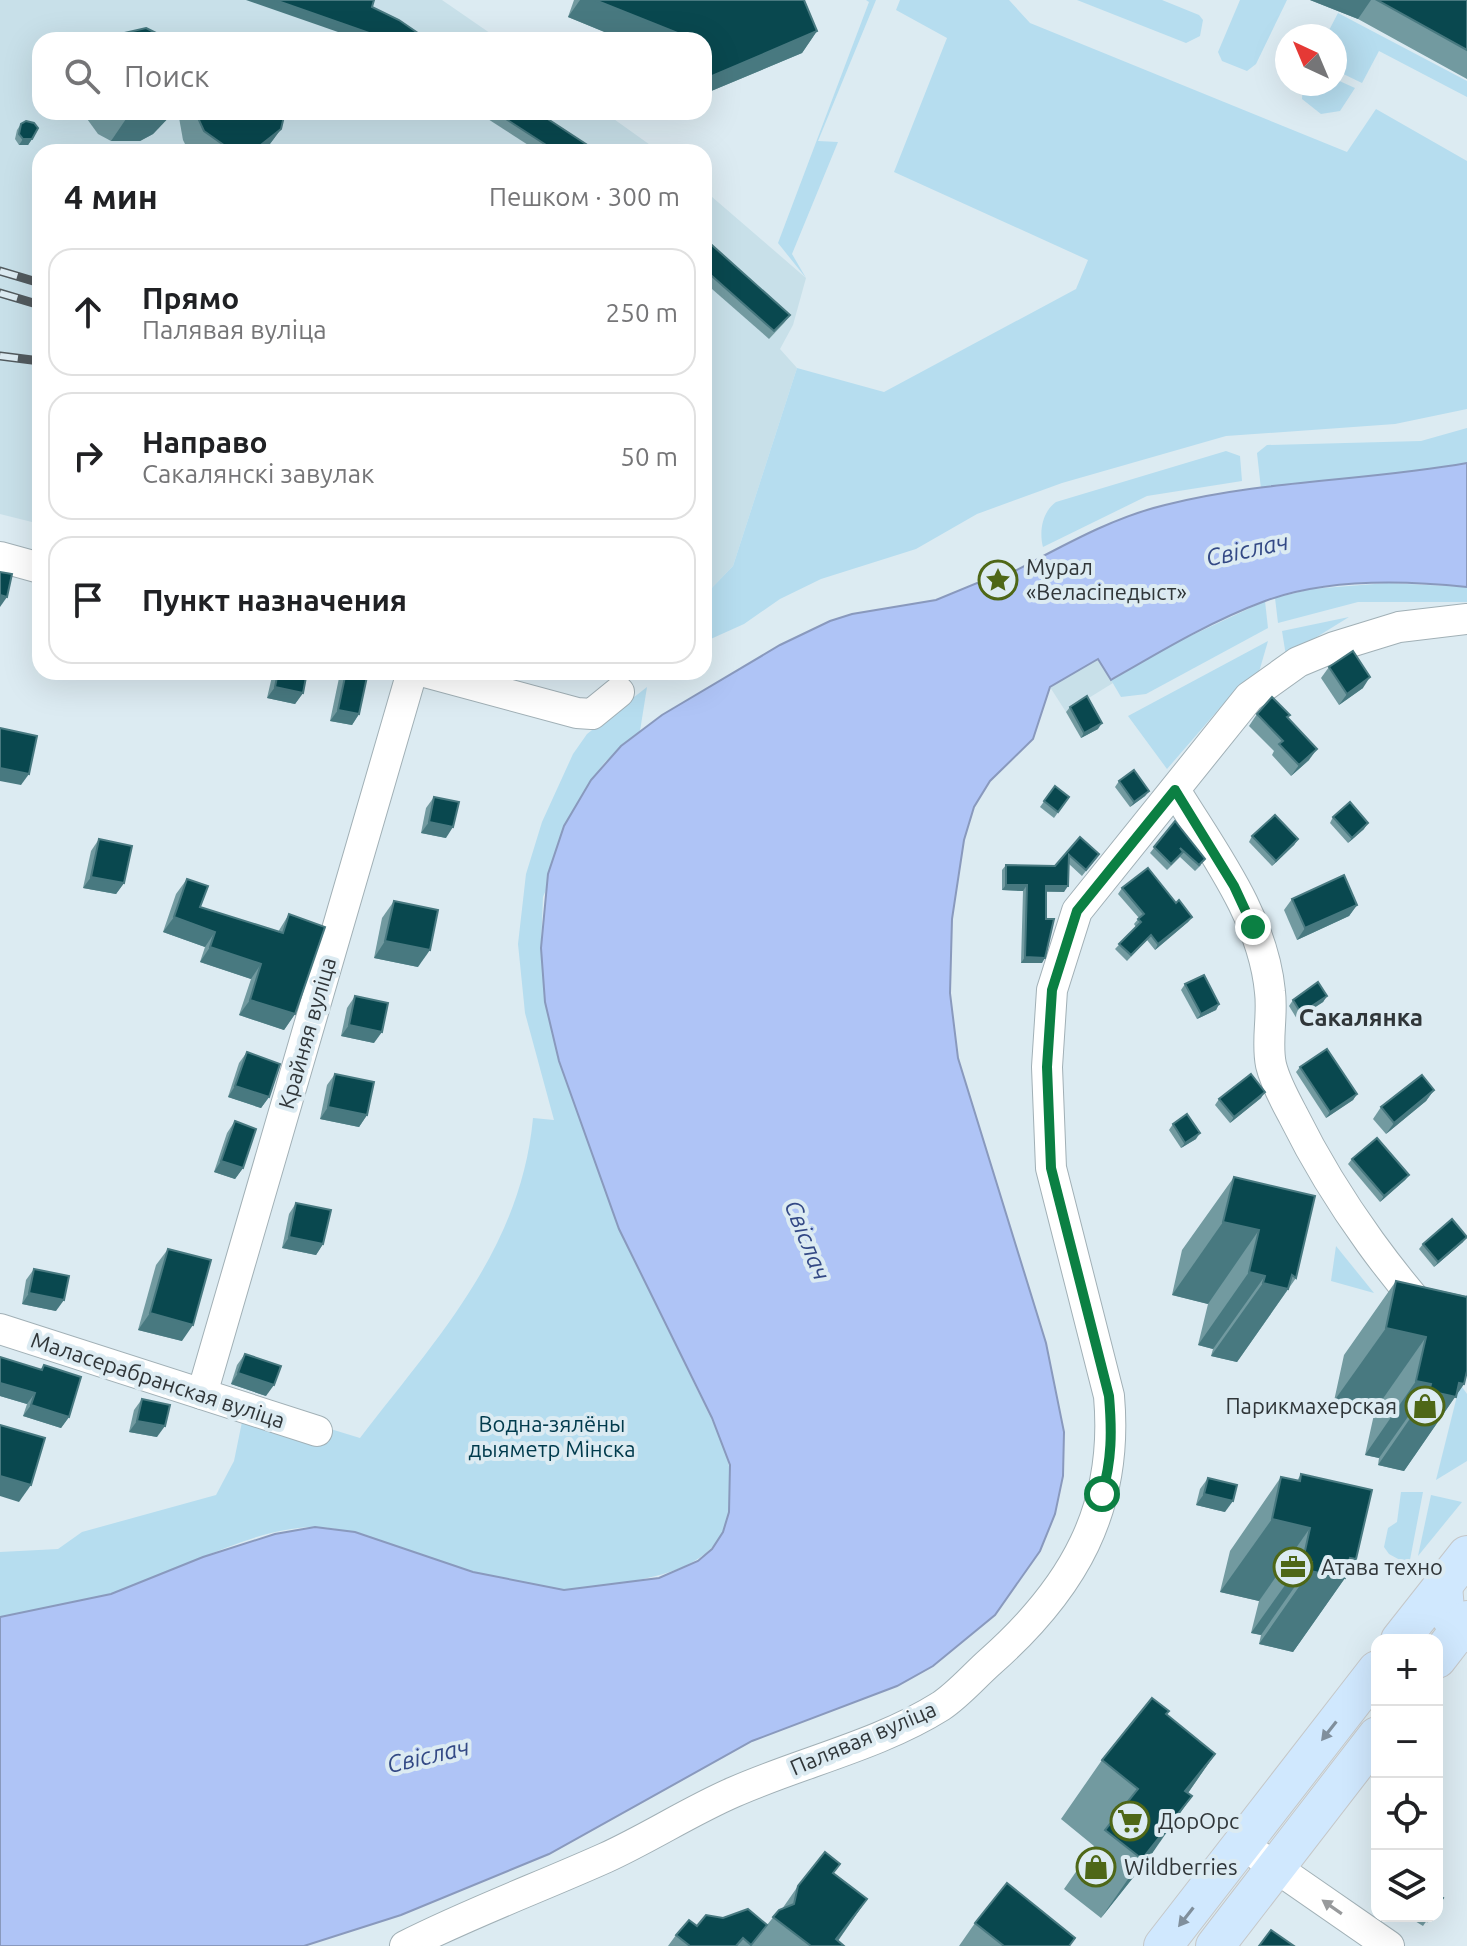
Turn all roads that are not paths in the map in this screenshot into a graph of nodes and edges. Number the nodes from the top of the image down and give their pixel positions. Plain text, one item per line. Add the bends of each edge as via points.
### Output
1 (0, 557) edge
2 (32, 566) edge
3 (1467, 619) edge
4 (410, 680) edge
5 (455, 680) edge
6 (619, 692) dead end
7 (1175, 790) junction
8 (0, 1329) edge
9 (1467, 1356) edge
10 (202, 1394) junction
11 (317, 1431) dead end
12 (1467, 1555) edge
13 (1436, 1594) junction
14 (1405, 1634) edge
15 (1456, 1637) edge
16 (1371, 1678) edge
17 (1371, 1744) edge
18 (1242, 1844) junction
19 (1275, 1867) junction
20 (405, 1946) edge
21 (1163, 1946) edge
22 (1215, 1946) edge
23 (1389, 1946) edge

1 - 2 street
3 - 7 street, Палявая вуліца via 1399,627 1298,662 1249,697
4 - 10 street, Крайняя вуліца
5 - 6 street via 577,713 592,714
7 - 9 street via 1253,927 1270,990 1271,1064 1301,1132 1367,1237
7 - 20 street, Палявая вуліца via 1077,911 1052,990 1047,1067 1051,1168 1109,1396 1113,1434 1088,1542 1056,1593 1015,1640 943,1705 733,1792 605,1858
8 - 10 street, Маласерабранская вуліца
10 - 11 street, Маласерабранская вуліца
12 - 13 main road
13 - 14 main road
13 - 15 main road via 1443,1619
16 -> 18 main road
17 - 19 main road
18 - 19 street
18 -> 21 main road
19 - 22 main road
23 -> 19 street

